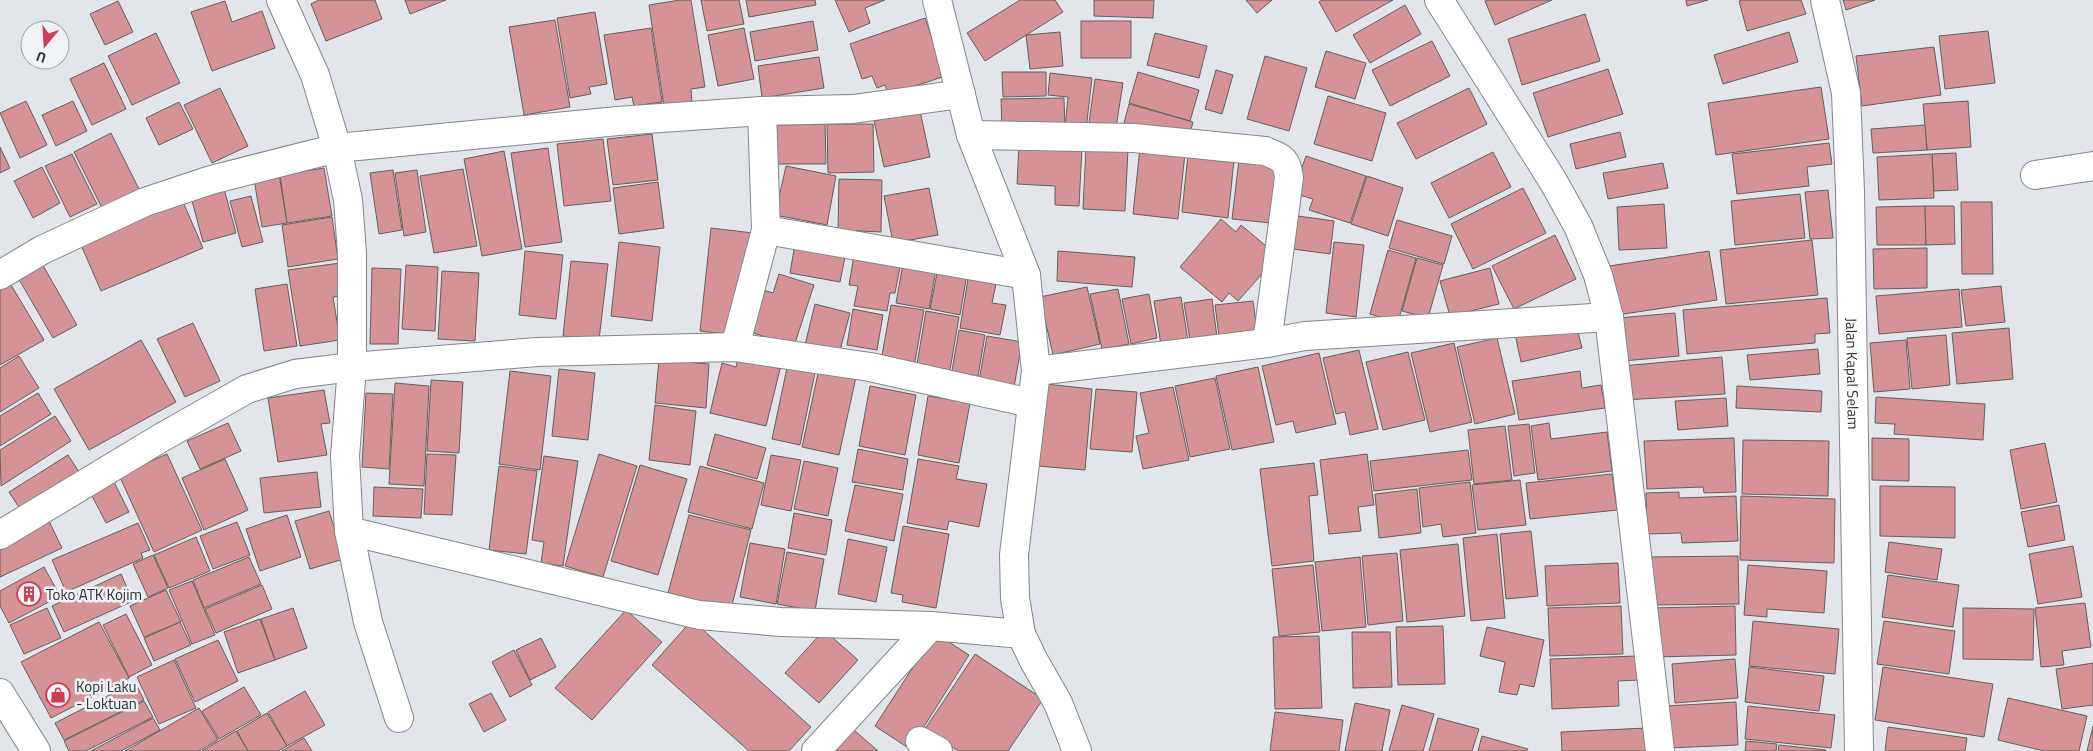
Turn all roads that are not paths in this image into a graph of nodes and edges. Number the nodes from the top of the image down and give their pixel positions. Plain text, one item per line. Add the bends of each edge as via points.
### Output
1 (281, 0) edge
2 (937, 0) edge
3 (1439, 0) edge
4 (1825, 0) edge
5 (961, 94) junction
6 (762, 111) junction
7 (971, 135) junction
8 (337, 148) junction
9 (2093, 166) edge
10 (2035, 175) dead end
11 (766, 230) junction
12 (0, 275) edge
13 (1026, 275) junction
14 (1609, 317) junction
15 (1267, 343) junction
16 (735, 347) junction
17 (352, 366) junction
18 (1036, 372) junction
19 (1031, 403) junction
20 (350, 531) junction
21 (0, 535) edge
22 (931, 626) junction
23 (1021, 634) junction
24 (0, 693) edge
25 (399, 718) dead end
26 (36, 751) edge
27 (816, 751) edge
28 (1077, 751) edge
29 (1660, 751) edge
30 (1859, 751) edge

1 - 8 street via 315,76
2 - 5 street
3 - 14 street via 1554,181 1578,226 1598,275
4 - 30 street, Jalan Kapal Selam via 1846,103 1850,191
5 - 6 street via 853,109
5 - 7 street
6 - 8 street via 618,121
6 - 11 street
7 - 13 street
7 - 15 street via 1134,138 1265,151 1281,158 1288,165 1289,178
8 - 12 street via 211,180 145,202 42,250
8 - 17 street via 348,200 352,253
9 - 10 street
11 - 13 street
11 - 16 street
13 - 18 street
14 - 15 street via 1305,336
14 - 29 street
15 - 18 street
16 - 17 street via 537,352
16 - 19 street via 870,367
17 - 20 street via 345,456
17 - 21 street via 295,374 247,389
18 - 19 street
19 - 23 street via 1014,555 1015,598
20 - 22 street via 699,615 781,622
20 - 25 street via 368,622
22 - 23 street
22 - 27 street
23 - 28 street via 1058,703
24 - 26 street

